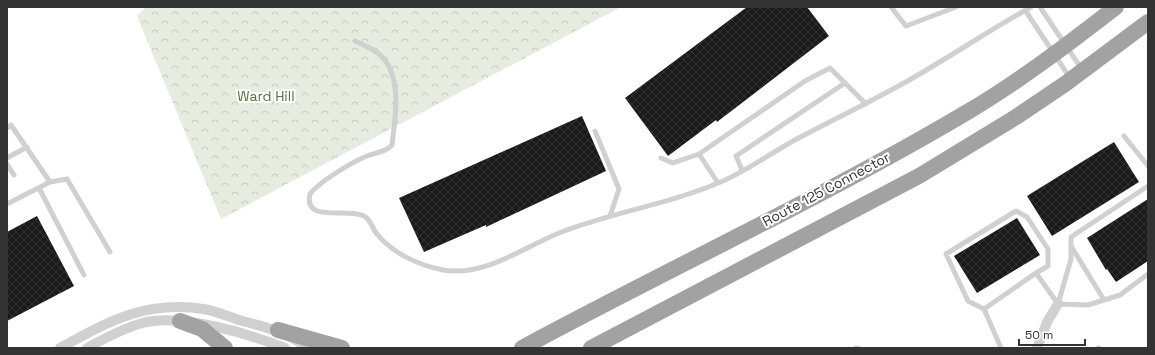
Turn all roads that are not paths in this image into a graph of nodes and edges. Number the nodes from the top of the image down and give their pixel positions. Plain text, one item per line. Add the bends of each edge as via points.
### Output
1 (891, 7) edge
2 (956, 7) edge
3 (1031, 7) edge
4 (1040, 7) edge
5 (1116, 7) edge
6 (1025, 10) junction
7 (1148, 22) edge
8 (355, 41) dead end
9 (1066, 45) junction
10 (1053, 55) junction
11 (1077, 75) junction
12 (845, 83) junction
13 (866, 104) junction
14 (7, 128) edge
15 (595, 131) dead end
16 (1124, 136) dead end
17 (26, 148) junction
18 (698, 154) junction
19 (7, 158) edge
20 (661, 158) dead end
21 (7, 164) edge
22 (1148, 166) edge
23 (742, 170) junction
24 (14, 175) dead end
25 (50, 182) junction
26 (718, 183) junction
27 (1148, 186) edge
28 (39, 188) junction
29 (7, 204) edge
30 (610, 216) junction
31 (1071, 246) junction
32 (110, 252) dead end
33 (1036, 274) junction
34 (1148, 274) edge
35 (84, 275) dead end
36 (1104, 300) junction
37 (1058, 304) junction
38 (984, 309) junction
39 (180, 321) junction
40 (636, 324) junction
41 (278, 330) junction
42 (528, 345) edge
43 (60, 348) edge
44 (87, 348) edge
45 (225, 348) edge
46 (285, 348) edge
47 (309, 348) edge
48 (342, 348) edge
49 (511, 348) edge
50 (591, 348) edge
51 (606, 348) edge
52 (1001, 348) edge
53 (1037, 348) edge

1 - 2 lane via 906,26
3 - 6 lane
4 - 9 lane
5 - 9 highway, Route 125 Connector
6 - 10 lane
6 - 13 lane
7 - 11 highway
8 - 30 lane via 375,51 389,66 394,82 396,104 392,145 382,152 357,160 318,184 310,194 309,205 312,209 325,213 362,215 368,219 376,233 403,256 435,268 461,271 479,269 558,233
9 - 10 highway, Route 125 Connector
9 - 11 lane
10 - 11 lane
10 - 42 highway, Route 125 Connector via 965,114 886,158
11 - 40 highway via 1016,117 919,176
12 - 13 lane
12 - 18 lane via 830,68 804,80
12 - 23 lane via 736,156
13 - 23 lane
14 - 17 lane via 11,125
15 - 30 lane via 619,189
16 - 22 lane
17 - 19 lane
17 - 25 lane
18 - 20 lane via 674,163
18 - 26 lane
21 - 24 lane
23 - 26 lane
25 - 28 lane
25 - 32 lane via 67,179
26 - 30 lane via 687,195
27 - 31 lane via 1071,237
28 - 29 lane
28 - 35 lane
31 - 36 lane
31 - 37 lane via 1071,259
33 - 37 lane
33 - 38 lane
33 - 38 lane via 1048,266 1048,249 1027,217 1016,211 946,254 968,301
34 - 36 lane via 1120,295
36 - 37 lane via 1088,305
37 - 53 street via 1047,322
38 - 52 lane
39 - 44 street via 159,321 134,326
39 - 45 highway via 202,329
39 - 46 street via 261,339
40 - 50 highway
40 - 51 highway
41 - 43 street via 206,309 162,308 139,310 116,319
41 - 47 street
41 - 48 highway
42 - 49 highway, Route 125 Connector

